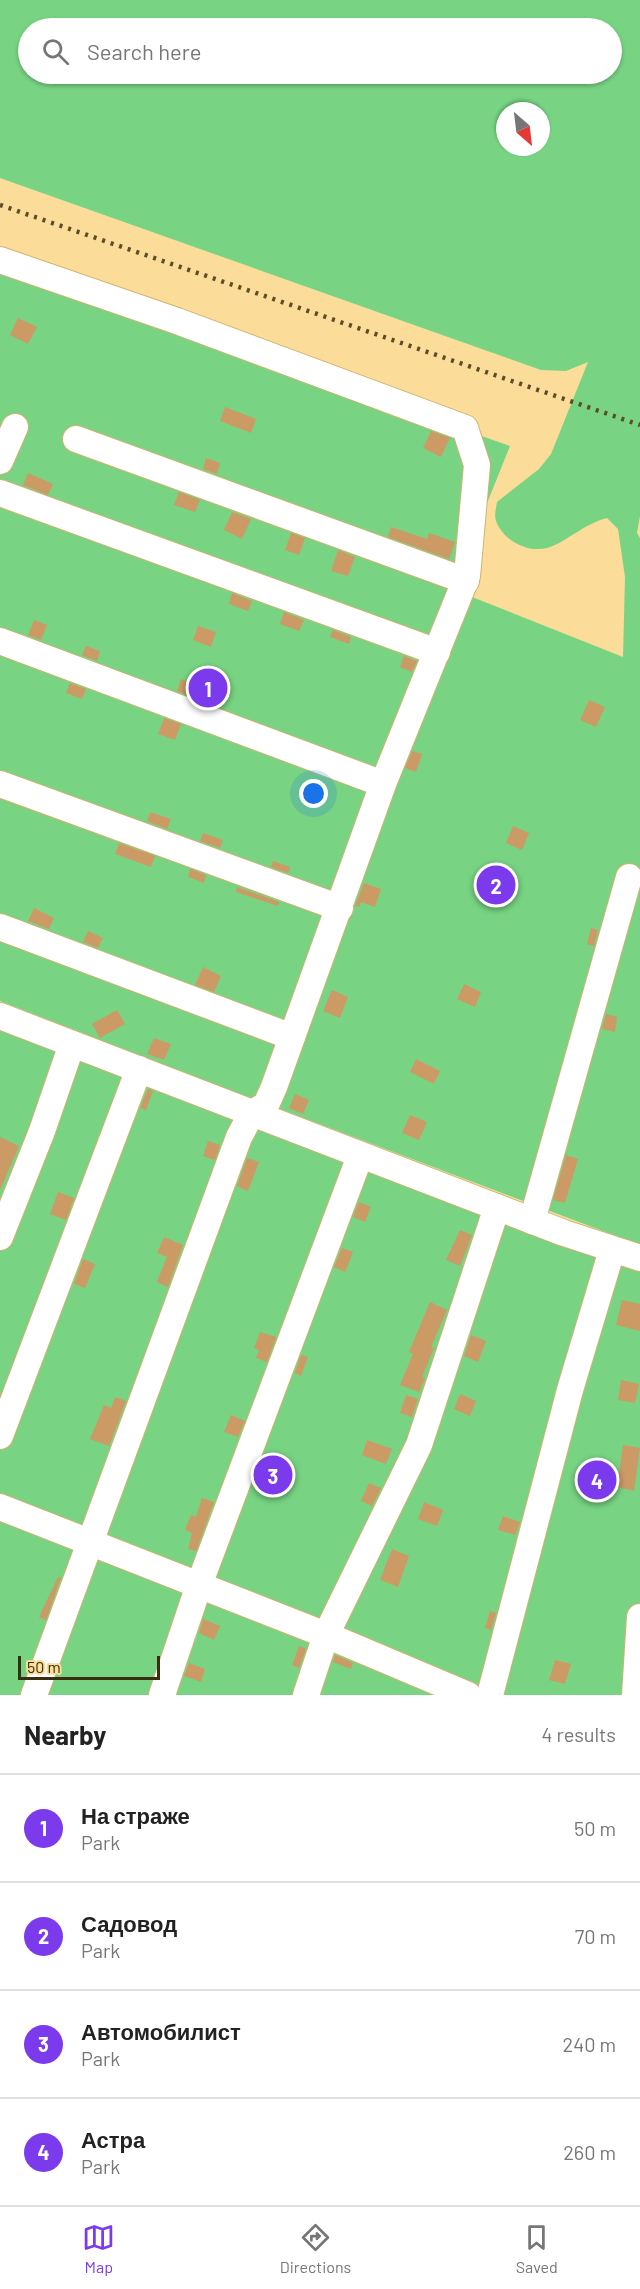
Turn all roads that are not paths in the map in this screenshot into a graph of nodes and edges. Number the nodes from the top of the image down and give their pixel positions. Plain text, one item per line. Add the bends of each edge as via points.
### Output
1 (0, 260) edge
2 (15, 427) dead end
3 (76, 439) dead end
4 (0, 461) edge
5 (0, 493) edge
6 (466, 581) junction
7 (0, 640) edge
8 (437, 652) junction
9 (0, 784) edge
10 (383, 784) junction
11 (629, 877) dead end
12 (340, 908) junction
13 (0, 927) edge
14 (0, 1016) edge
15 (292, 1037) junction
16 (72, 1044) junction
17 (139, 1070) junction
18 (252, 1113) junction
19 (360, 1156) junction
20 (497, 1207) junction
21 (532, 1221) junction
22 (0, 1237) edge
23 (612, 1250) junction
24 (640, 1258) edge
25 (0, 1436) edge
26 (0, 1507) edge
27 (90, 1542) junction
28 (199, 1585) junction
29 (640, 1617) edge
30 (326, 1635) junction
31 (34, 1695) edge
32 (162, 1695) edge
33 (306, 1695) edge
34 (468, 1695) edge
35 (490, 1695) edge
36 (635, 1695) edge

1 - 6 street via 465,428 477,465
2 - 4 street
3 - 6 street
5 - 8 street
6 - 8 street
7 - 10 street
8 - 10 street
9 - 12 street
10 - 12 street
11 - 21 street
12 - 15 street
13 - 15 street
14 - 16 street
15 - 18 street via 266,1105
16 - 17 street
16 - 22 street
17 - 18 street
17 - 25 street
18 - 19 street
18 - 27 street via 239,1137
19 - 20 street
19 - 28 street
20 - 21 street
20 - 30 street via 419,1445
21 - 23 street
23 - 24 street
23 - 35 street via 570,1390
26 - 27 street
27 - 28 street
27 - 31 street
28 - 30 street
28 - 32 street
29 - 36 street
30 - 33 street
30 - 34 street

